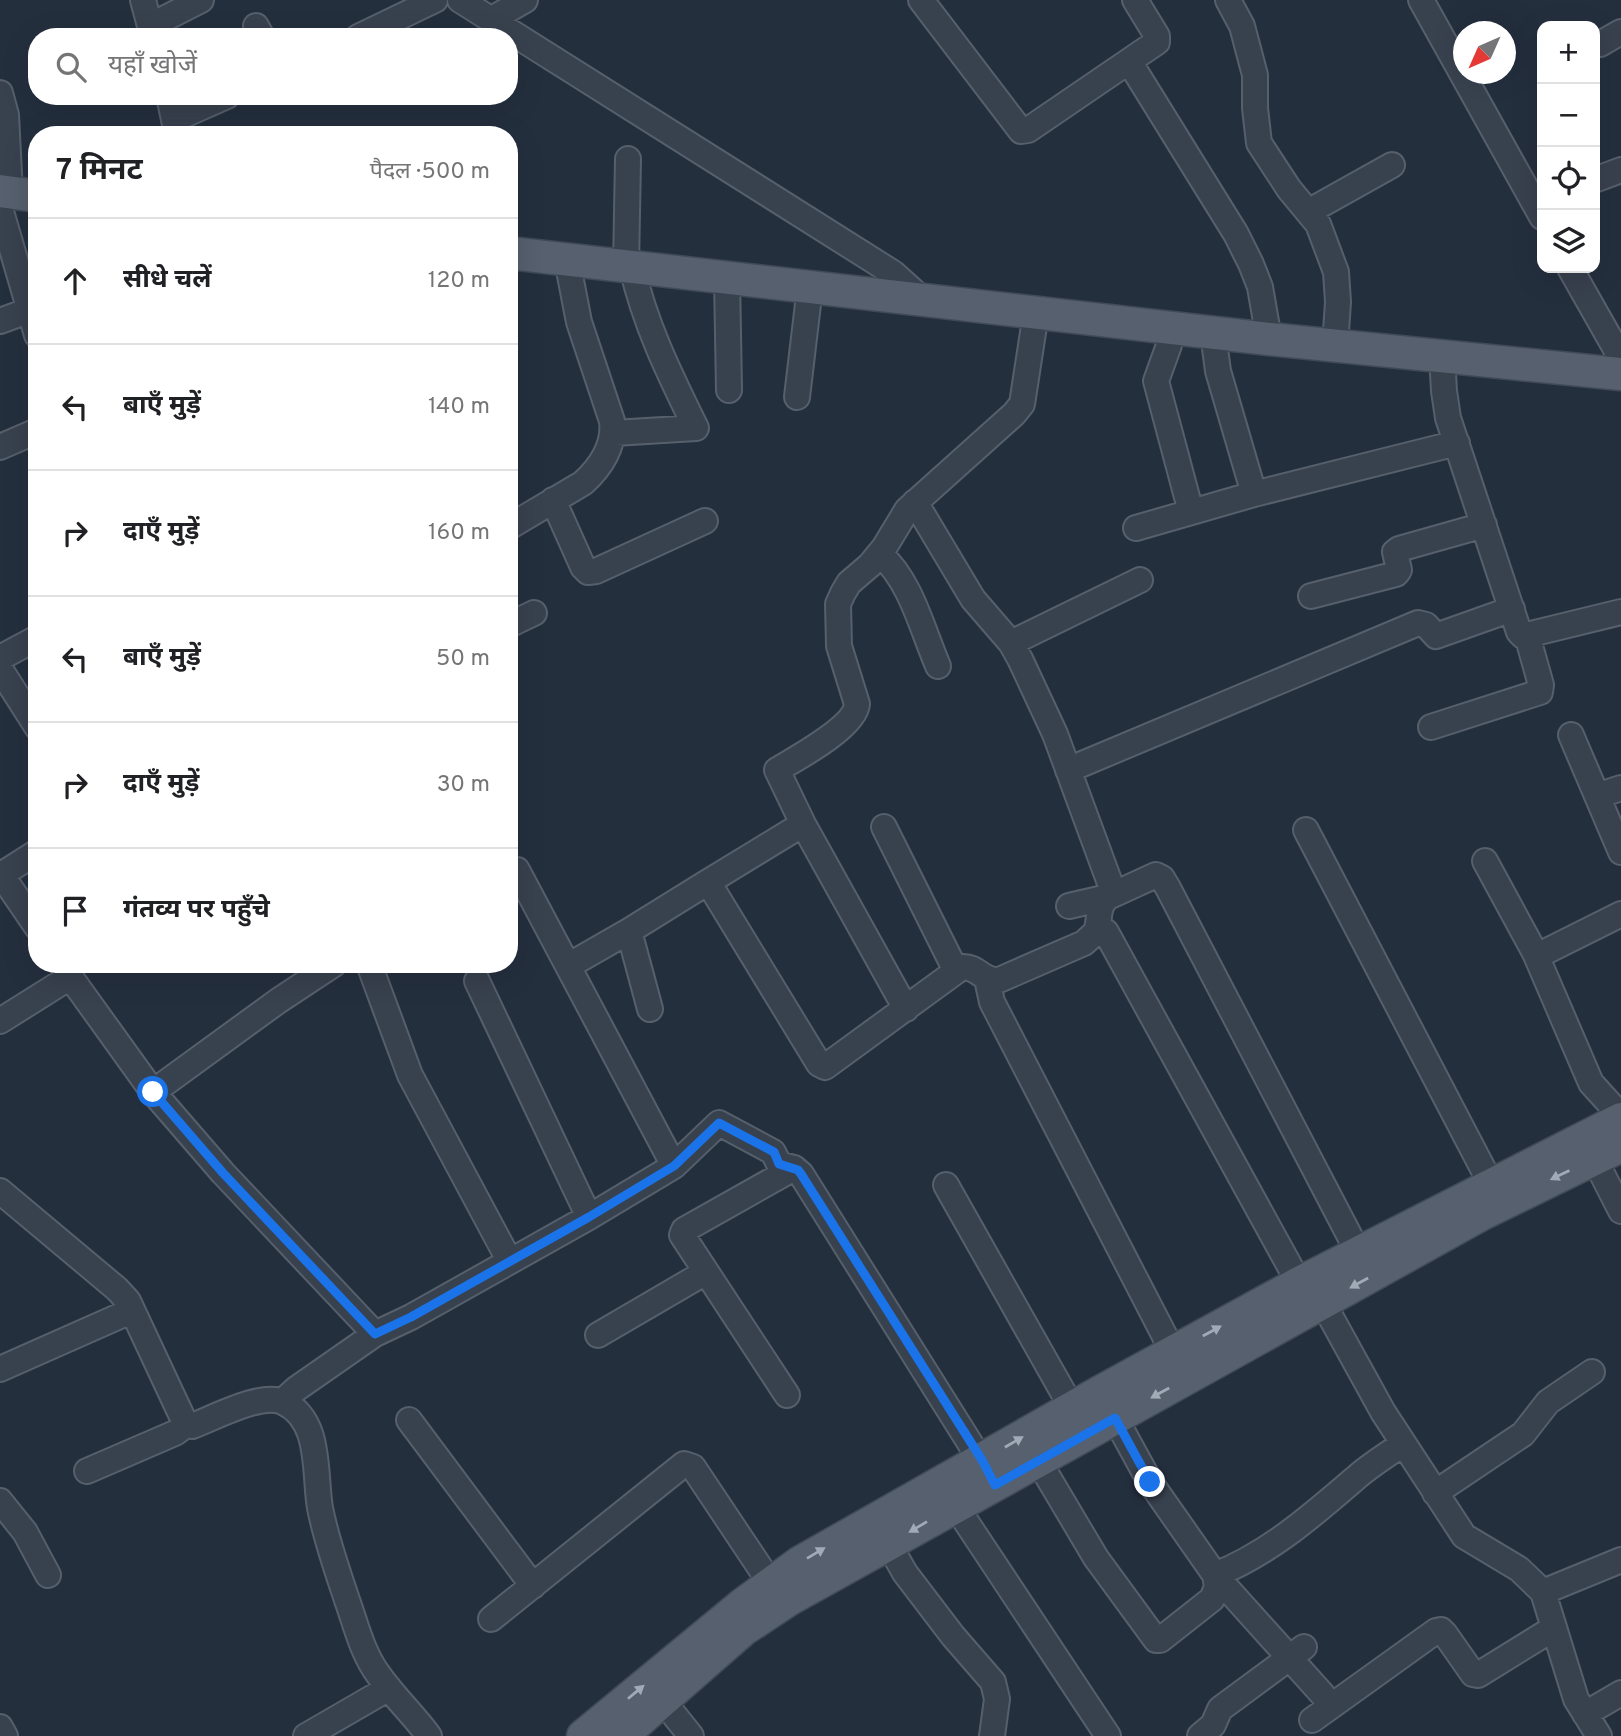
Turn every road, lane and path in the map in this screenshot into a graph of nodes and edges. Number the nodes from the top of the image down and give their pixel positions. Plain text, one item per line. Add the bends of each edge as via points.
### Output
1 (143, 0) edge
2 (201, 0) edge
3 (435, 0) edge
4 (460, 0) edge
5 (525, 0) edge
6 (921, 0) edge
7 (1135, 0) edge
8 (1228, 0) edge
9 (1421, 0) edge
10 (492, 19) junction
11 (150, 28) edge
12 (156, 28) edge
13 (377, 28) edge
14 (506, 28) edge
15 (518, 35) edge
16 (1130, 63) junction
17 (0, 93) edge
18 (204, 105) edge
19 (173, 117) edge
20 (628, 159) dead end
21 (1392, 164) dead end
22 (1621, 170) edge
23 (1600, 178) edge
24 (12, 197) edge
25 (1538, 210) edge
26 (1308, 212) junction
27 (6, 248) edge
28 (518, 254) edge
29 (566, 260) junction
30 (629, 267) junction
31 (1573, 273) edge
32 (727, 278) junction
33 (810, 287) junction
34 (923, 300) junction
35 (28, 305) edge
36 (28, 311) edge
37 (1036, 313) junction
38 (0, 321) edge
39 (1170, 328) junction
40 (1213, 333) junction
41 (1269, 340) junction
42 (1335, 346) junction
43 (1442, 356) junction
44 (1621, 358) edge
45 (1621, 374) edge
46 (729, 390) dead end
47 (797, 397) dead end
48 (614, 433) junction
49 (28, 435) edge
50 (1457, 443) junction
51 (0, 447) edge
52 (1254, 494) junction
53 (553, 500) junction
54 (915, 502) junction
55 (1191, 512) junction
56 (518, 521) edge
57 (705, 521) dead end
58 (1484, 525) junction
59 (1136, 528) dead end
60 (880, 554) junction
61 (1140, 580) dead end
62 (1311, 596) dead end
63 (1512, 609) junction
64 (1621, 612) edge
65 (534, 613) dead end
66 (518, 621) edge
67 (1527, 635) junction
68 (28, 643) edge
69 (1011, 643) junction
70 (0, 658) edge
71 (937, 666) dead end
72 (0, 669) edge
73 (28, 713) edge
74 (1431, 727) dead end
75 (1572, 735) dead end
76 (1068, 770) junction
77 (1621, 788) edge
78 (1597, 796) junction
79 (803, 824) junction
80 (884, 827) dead end
81 (1306, 831) dead end
82 (1621, 852) edge
83 (28, 858) edge
84 (1485, 862) dead end
85 (518, 872) edge
86 (1, 874) edge
87 (708, 882) junction
88 (1111, 895) junction
89 (1069, 906) dead end
90 (28, 914) edge
91 (1621, 914) edge
92 (1098, 926) junction
93 (629, 931) junction
94 (1535, 953) junction
95 (568, 966) junction
96 (956, 971) junction
97 (63, 973) edge
98 (67, 973) edge
99 (320, 973) edge
100 (372, 973) edge
101 (987, 979) junction
102 (477, 981) dead end
103 (650, 1009) dead end
104 (906, 1009) junction
105 (0, 1021) edge
106 (153, 1092) junction
107 (1621, 1118) edge
108 (1607, 1152) edge
109 (674, 1166) junction
110 (794, 1168) junction
111 (1492, 1184) junction
112 (946, 1185) dead end
113 (0, 1191) edge
114 (1621, 1211) edge
115 (589, 1217) junction
116 (1358, 1252) junction
117 (509, 1260) junction
118 (706, 1272) junction
119 (1299, 1283) junction
120 (1324, 1303) junction
121 (131, 1311) junction
122 (375, 1334) junction
123 (598, 1335) dead end
124 (1173, 1352) junction
125 (0, 1369) edge
126 (1592, 1372) dead end
127 (787, 1395) dead end
128 (283, 1401) junction
129 (1072, 1408) junction
130 (1115, 1418) junction
131 (409, 1420) dead end
132 (186, 1425) junction
133 (1403, 1444) junction
134 (1039, 1462) junction
135 (86, 1471) dead end
136 (989, 1472) junction
137 (1435, 1493) junction
138 (948, 1495) junction
139 (0, 1501) edge
140 (889, 1545) junction
141 (1621, 1560) edge
142 (48, 1575) dead end
143 (1215, 1575) junction
144 (771, 1584) junction
145 (533, 1586) junction
146 (1543, 1592) junction
147 (491, 1619) dead end
148 (1554, 1628) junction
149 (1296, 1652) junction
150 (389, 1688) junction
151 (1621, 1693) edge
152 (1323, 1695) dead end
153 (663, 1701) junction
154 (1585, 1714) junction
155 (1312, 1720) dead end
156 (0, 1727) edge
157 (5, 1736) edge
158 (306, 1736) edge
159 (429, 1736) edge
160 (583, 1736) edge
161 (622, 1736) edge
162 (691, 1736) edge
163 (992, 1736) edge
164 (1108, 1736) edge
165 (1200, 1736) edge
166 (1598, 1736) edge

1 - 11 street
2 - 12 street
3 - 13 street
4 - 10 street
5 - 10 street
6 - 16 street via 1021,131
7 - 16 street via 1157,42
8 - 26 street via 1242,26 1255,75 1259,143
9 - 25 street
10 - 14 street
15 - 34 street via 893,273
16 - 41 street via 1246,254 1260,287
17 - 24 street
18 - 19 street
20 - 30 street
21 - 26 street
22 - 23 street
24 - 27 street
26 - 42 street via 1318,224 1336,272
27 - 35 street
28 - 29 main road
29 - 30 main road
29 - 48 street via 579,322
30 - 32 main road
30 - 48 street via 649,328 696,428
31 - 44 street
32 - 33 main road
32 - 46 street
33 - 34 main road
33 - 47 street
34 - 37 main road
36 - 38 street
37 - 39 main road
37 - 54 street via 1023,404
39 - 40 main road
39 - 55 street via 1156,381
40 - 41 main road
40 - 52 street via 1218,371
41 - 42 main road
42 - 43 main road
43 - 45 main road
43 - 50 street via 1448,418
48 - 53 street via 593,474
49 - 51 street
50 - 52 street
50 - 58 street
52 - 55 street
53 - 56 street
53 - 57 street via 589,572
54 - 60 street
54 - 69 street via 973,599
55 - 59 street
58 - 62 street via 1399,549 1395,552 1396,574
58 - 63 street
60 - 71 street via 895,568 905,587
60 - 79 street via 849,583 838,604 839,646 857,704 855,713 817,746 778,770
61 - 69 street
63 - 67 street via 1519,632
63 - 76 street via 1436,636 1418,623
64 - 67 street
65 - 66 street
67 - 74 street via 1540,692
68 - 70 street
69 - 76 street
72 - 73 street
75 - 78 street
76 - 88 street
77 - 78 street
78 - 82 street
79 - 87 street
79 - 104 street
80 - 96 street
81 - 111 street
83 - 86 street
84 - 94 street
85 - 95 street
86 - 90 street
87 - 93 street
87 - 104 street via 822,1067
88 - 89 street
88 - 92 street via 1098,908
88 - 116 street via 1156,875 1163,878
91 - 94 street
92 - 101 street via 1084,943 999,980
92 - 119 street via 1106,932
93 - 95 street
93 - 103 street
94 - 107 street via 1591,1083
95 - 109 street
96 - 101 street via 974,968
96 - 104 street
97 - 105 street
98 - 106 street
99 - 106 street
100 - 117 street via 410,1074
101 - 124 street via 992,1003
102 - 115 street
106 - 122 street
107 - 111 main road
108 - 114 street
108 -> 120 main road via 1482,1214
109 - 110 street via 719,1123 774,1152 779,1164
109 - 115 street
110 - 118 street via 682,1232
110 - 136 street
111 - 116 main road
112 - 129 street
113 - 121 street via 117,1289
115 - 117 street
116 - 119 main road
117 - 122 street
118 - 123 street
118 - 127 street
124 -> 119 main road
120 -> 130 main road
120 - 133 street
121 - 125 street
121 - 132 street
122 - 128 street
124 - 129 main road
126 - 137 street via 1548,1402 1523,1434
128 - 132 street via 261,1399
128 - 150 street via 308,1427 332,1553 362,1643
136 -> 129 main road
130 - 134 main road
130 - 143 street via 1150,1482
131 - 145 street
132 - 135 street
133 - 137 street
133 - 143 street via 1301,1525
134 - 136 main road
134 - 143 street via 1096,1558 1156,1640 1212,1599
136 - 138 main road
137 - 146 street via 1464,1536 1519,1569
138 -> 140 main road
144 -> 138 main road via 855,1530
138 - 164 street
139 - 142 street
140 - 153 main road via 743,1630
140 - 163 street via 905,1573 993,1682 997,1699
141 - 146 street
143 - 149 street
144 - 145 street via 693,1467 684,1464
160 -> 144 main road
145 - 147 street
146 - 148 street
148 - 154 street
148 - 155 street via 1478,1675 1445,1634 1436,1631
149 - 152 street
149 - 165 street via 1220,1709 1213,1725
150 - 158 street
150 - 159 street
151 - 154 street
153 - 161 main road
153 - 162 street
154 - 166 street
156 - 157 street

